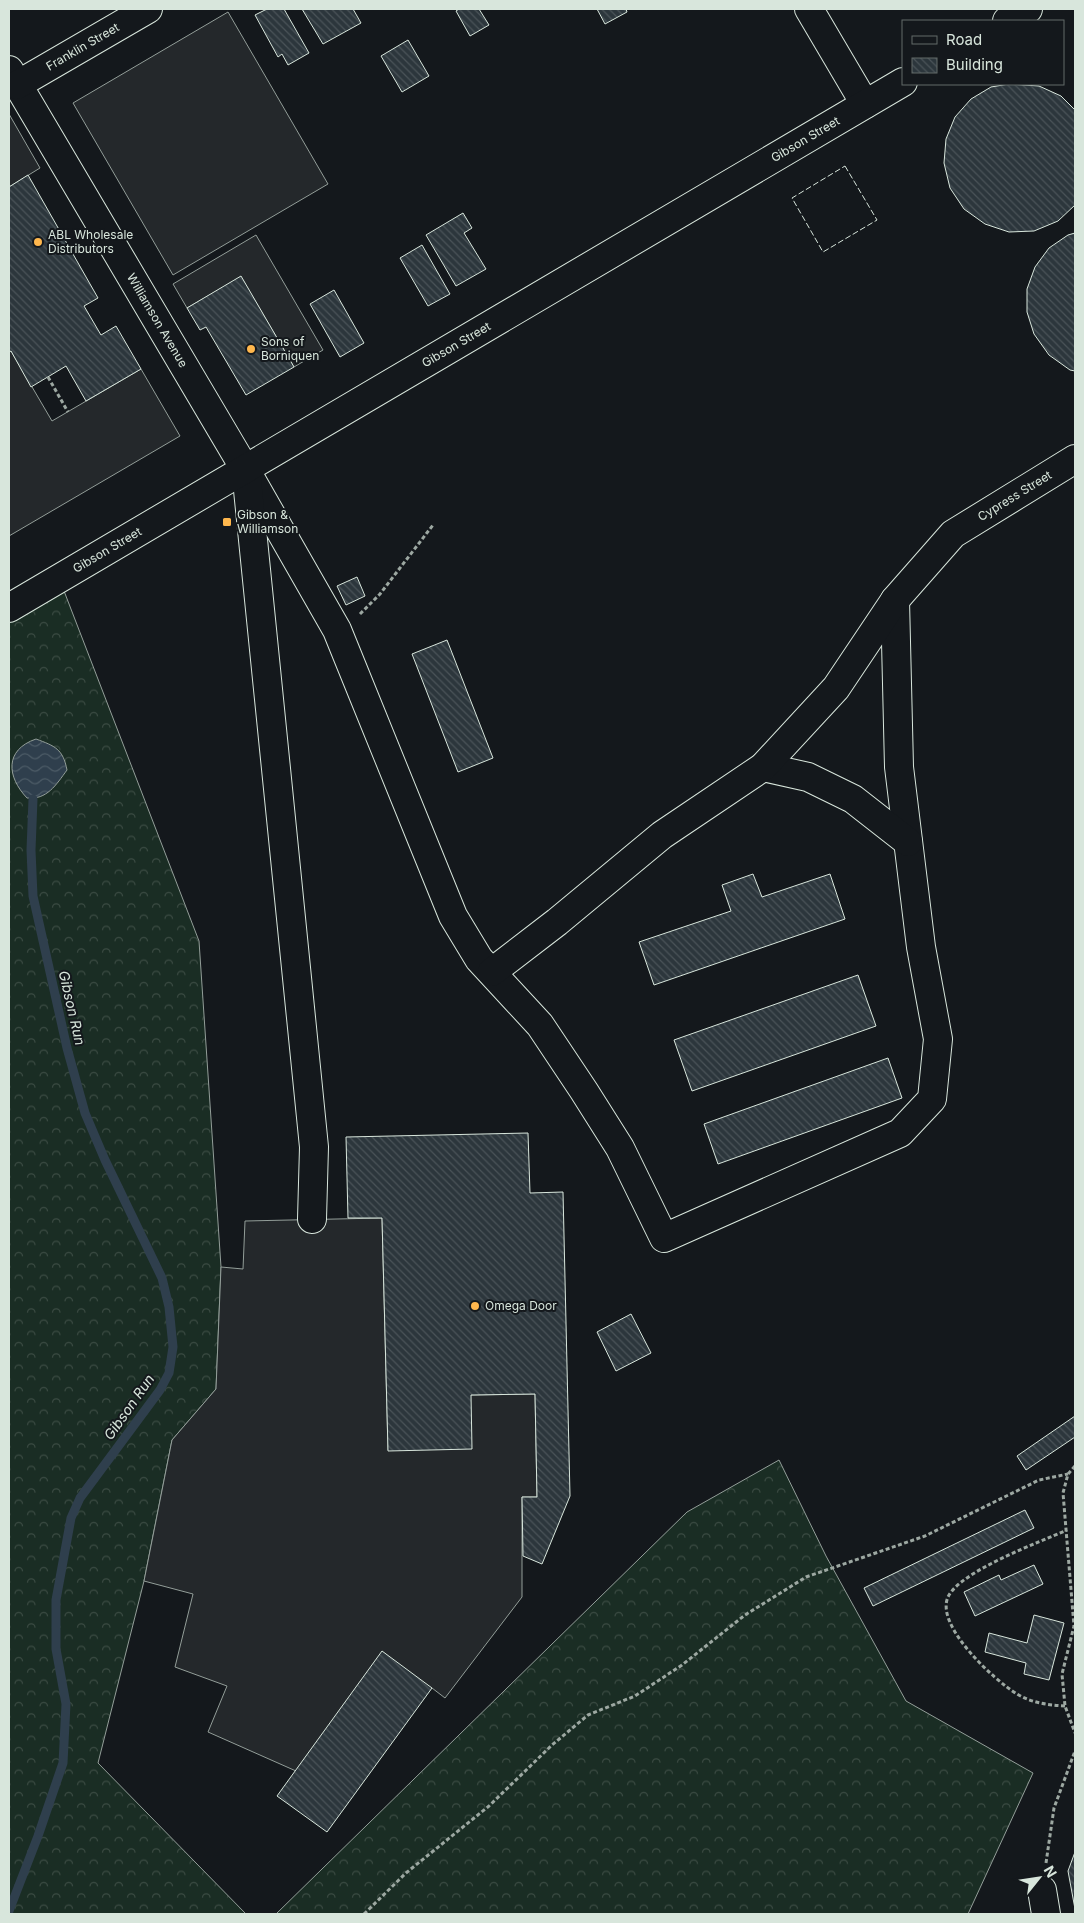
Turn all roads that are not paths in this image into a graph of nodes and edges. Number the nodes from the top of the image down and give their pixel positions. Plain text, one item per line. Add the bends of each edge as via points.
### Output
1 (148, 9) edge
2 (809, 9) edge
3 (1028, 9) edge
4 (1008, 20) edge
5 (13, 78) edge
6 (902, 83) edge
7 (865, 104) junction
8 (1075, 459) edge
9 (245, 469) junction
10 (895, 600) junction
11 (9, 608) edge
12 (763, 766) junction
13 (908, 842) junction
14 (492, 972) junction
15 (312, 1219) dead end

1 - 5 street, Franklin Street
2 - 7 street
3 - 4 street
5 - 9 street, Williamson Avenue
6 - 7 street, Gibson Street
7 - 9 street, Gibson Street
8 - 10 street, Cypress Street via 953,534
9 - 11 street, Gibson Street
9 - 14 street, Williamson Avenue via 337,630 452,916 479,959
9 - 15 street via 314,1147
10 - 12 street, Cypress Street via 836,688
10 - 13 street via 899,767
12 - 13 street via 808,777 853,799
12 - 14 street, Cypress Street via 662,835
13 - 14 street, Williamson Avenue via 921,947 938,1039 932,1099 900,1133 664,1238 620,1148 584,1091 540,1024

